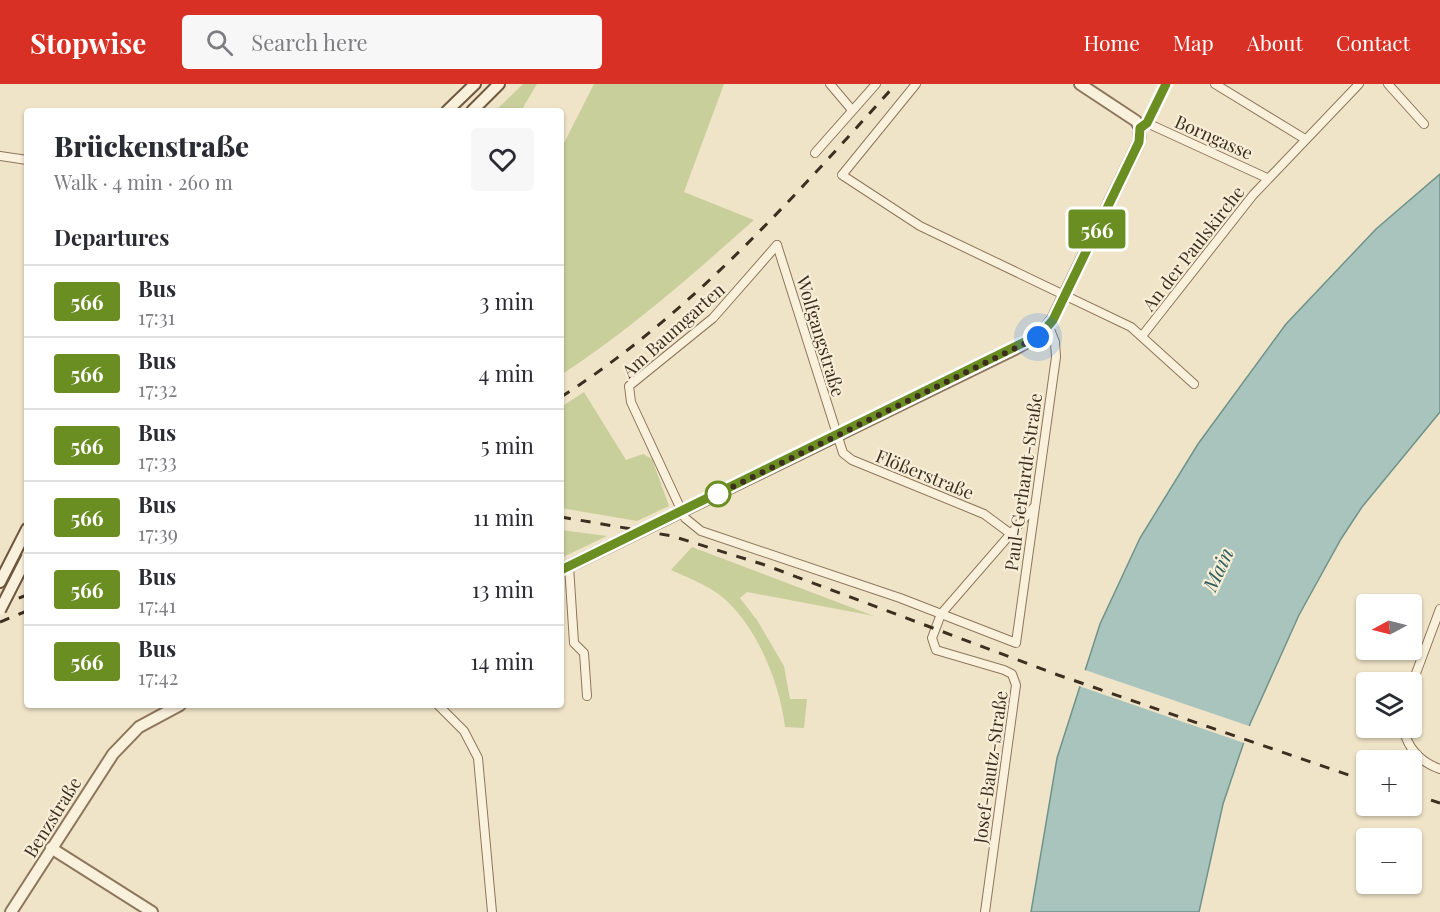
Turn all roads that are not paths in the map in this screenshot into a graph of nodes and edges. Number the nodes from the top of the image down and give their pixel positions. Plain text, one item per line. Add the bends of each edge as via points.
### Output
1 (475, 84) edge
2 (499, 84) edge
3 (830, 84) edge
4 (876, 84) edge
5 (916, 84) edge
6 (1080, 84) edge
7 (1166, 84) edge
8 (1215, 84) edge
9 (1359, 84) edge
10 (1388, 84) edge
11 (450, 108) edge
12 (475, 108) edge
13 (852, 110) junction
14 (1424, 124) dead end
15 (1144, 125) junction
16 (1305, 139) junction
17 (815, 153) dead end
18 (0, 156) edge
19 (24, 160) edge
20 (1267, 178) junction
21 (777, 245) joint
22 (1065, 294) junction
23 (1049, 327) junction
24 (1142, 336) junction
25 (1194, 384) dead end
26 (837, 435) junction
27 (1035, 506) junction
28 (682, 512) junction
29 (1011, 534) junction
30 (24, 535) edge
31 (24, 563) edge
32 (565, 568) edge
33 (0, 582) edge
34 (1440, 609) edge
35 (0, 610) edge
36 (941, 614) junction
37 (1416, 672) edge
38 (587, 696) dead end
39 (174, 708) edge
40 (441, 708) edge
41 (1406, 738) edge
42 (1440, 769) edge
43 (51, 848) junction
44 (11, 912) edge
45 (152, 912) edge
46 (492, 912) edge
47 (985, 912) edge

1 - 11 street
2 - 12 street
3 - 13 street
4 - 13 street
5 - 22 street via 842,175 920,226
6 - 15 street
7 - 15 street
8 - 16 street
9 - 16 street, An der Paulskirche
10 - 14 street
13 - 17 street
15 - 20 street, Borngasse
15 - 22 street
16 - 20 street, An der Paulskirche
18 - 19 street
20 - 24 street, An der Paulskirche
21 - 26 street, Wolfgangstraße
21 - 28 street, Am Baumgarten via 713,318 629,386 630,402
22 - 23 street
22 - 24 street
23 - 26 street via 1023,345
23 - 27 street, Paul-Gerhardt-Straße via 1056,357
24 - 25 street
26 - 28 street
26 - 29 street, Flößerstraße via 841,449 852,460 984,514
27 - 29 street
27 - 36 street, Paul-Gerhardt-Straße via 1016,643
28 - 32 street
28 - 36 street via 701,531
29 - 36 street
30 - 33 street
31 - 35 street, bridge
32 - 38 street via 574,643 584,653
34 - 37 street
36 - 47 street, Josef-Bautz-Straße via 932,638 936,650 1004,670 1012,674 1016,685
39 - 43 street, Benzstraße via 147,722 123,742
40 - 46 street via 465,731 478,758
41 - 42 street via 1418,758
43 - 44 street, Benzstraße
43 - 45 street

